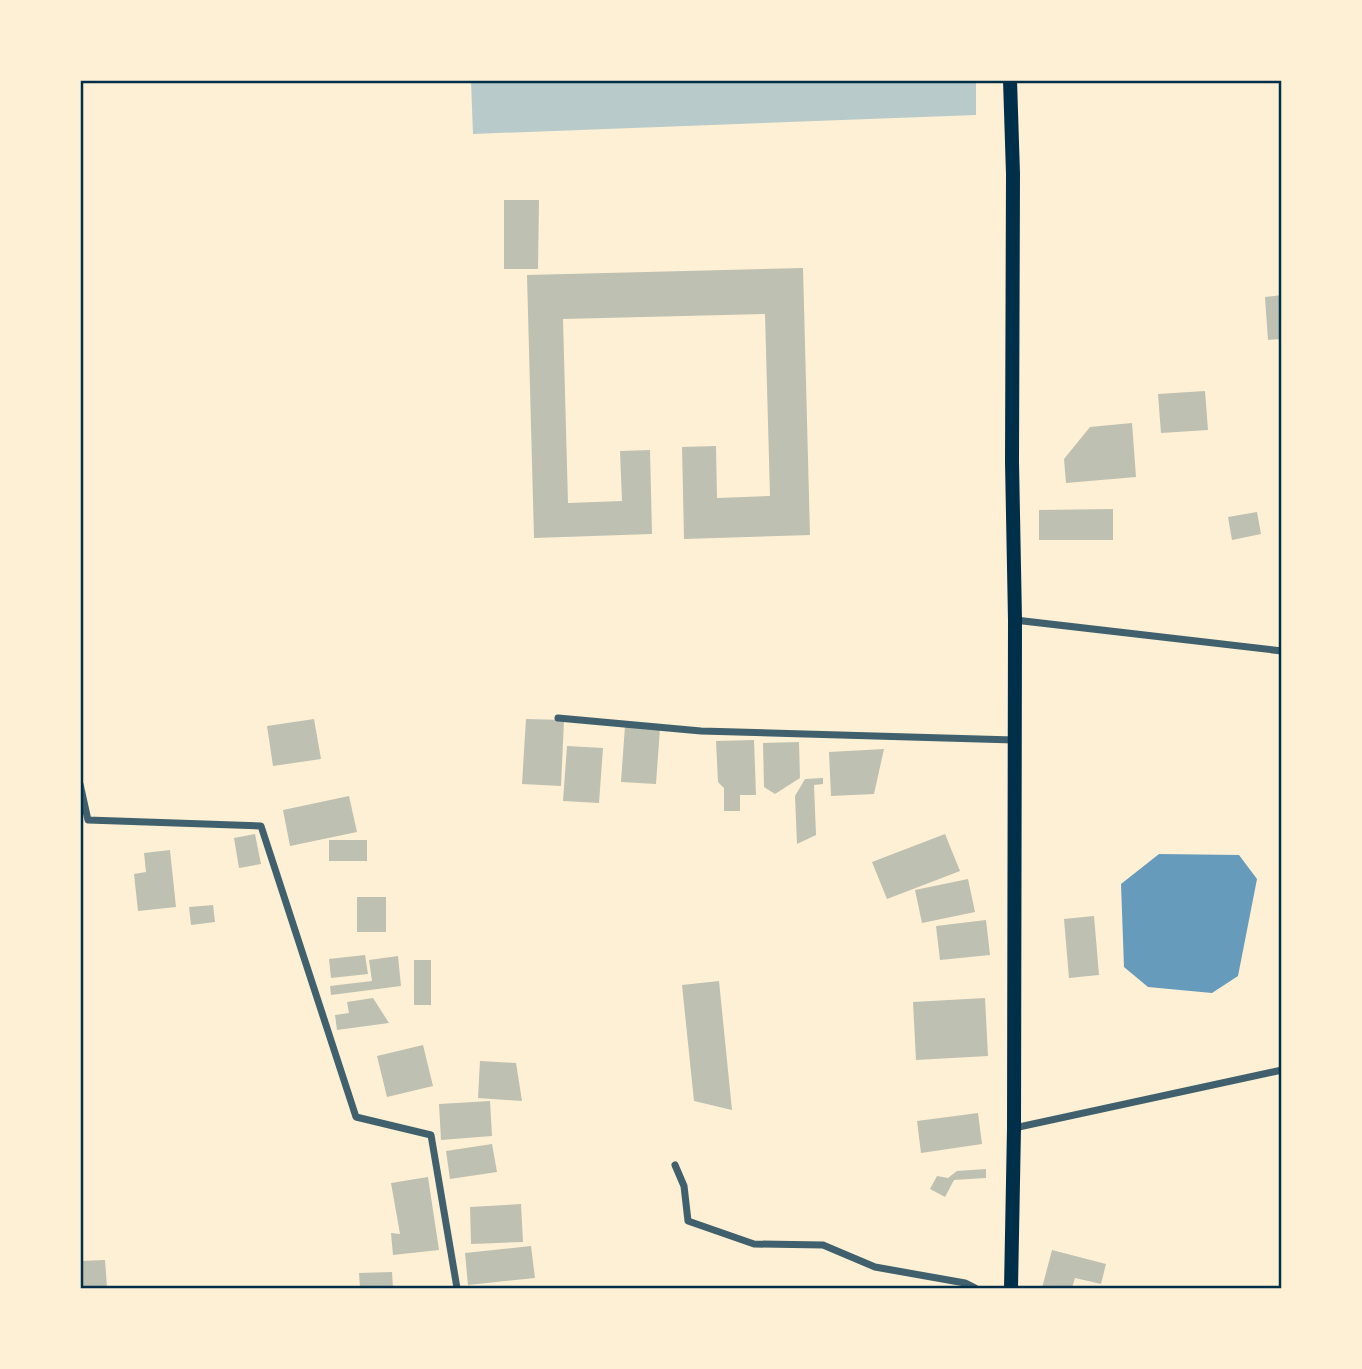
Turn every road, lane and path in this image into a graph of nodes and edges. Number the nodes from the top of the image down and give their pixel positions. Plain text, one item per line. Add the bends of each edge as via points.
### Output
1 (1010, 80) edge
2 (1015, 620) junction
3 (1282, 651) edge
4 (558, 718) dead end
5 (1015, 740) junction
6 (80, 784) edge
7 (1282, 1070) edge
8 (1014, 1128) junction
9 (675, 1165) dead end
10 (457, 1289) edge
11 (975, 1289) edge
12 (1011, 1289) edge

1 - 2 main road
2 - 3 street
2 - 5 main road
4 - 5 street via 701,731
5 - 8 main road
6 - 10 street via 88,820 261,827 356,1117 431,1135
7 - 8 street
8 - 12 main road
9 - 11 street via 684,1186 688,1221 754,1244 823,1245 875,1267 965,1283

